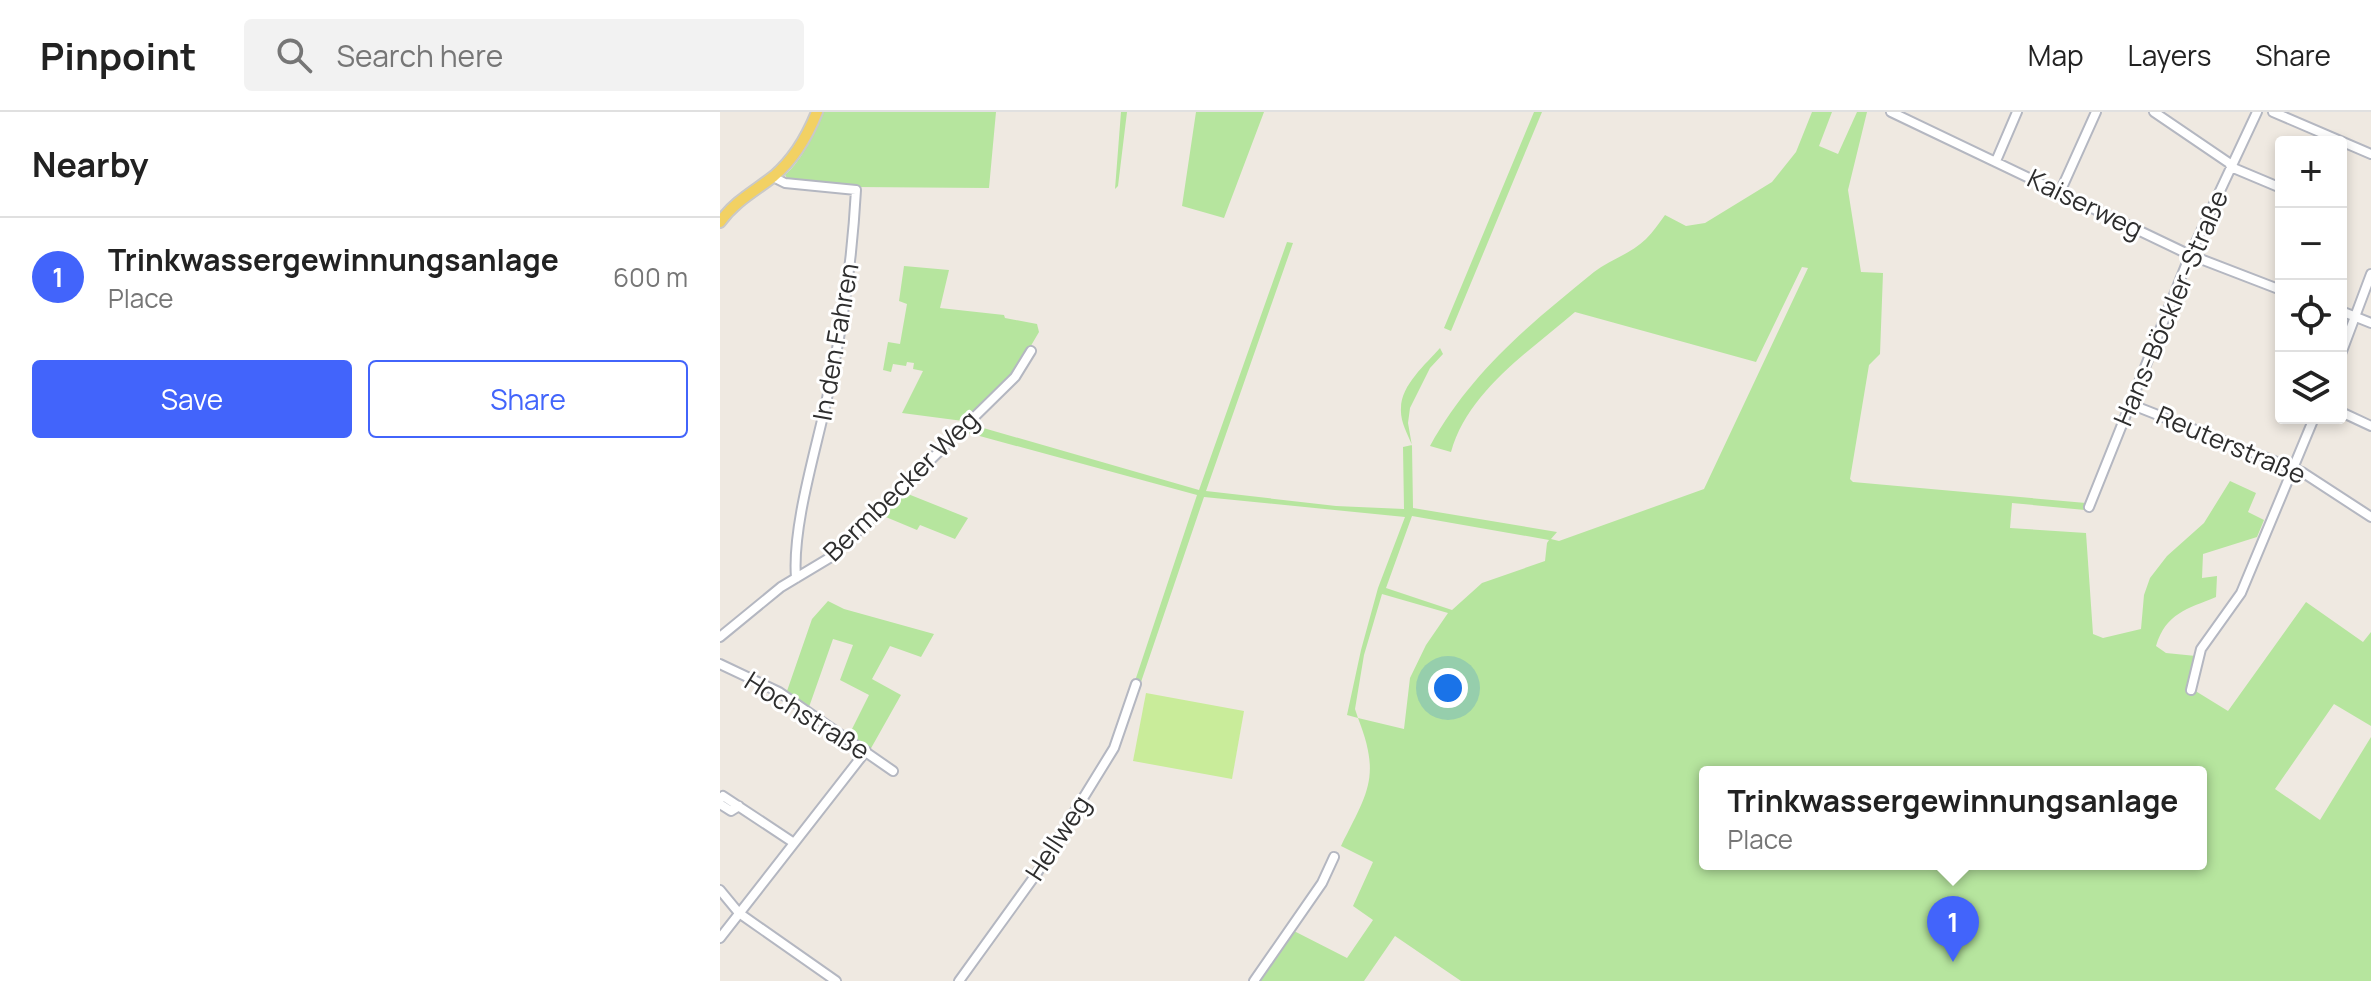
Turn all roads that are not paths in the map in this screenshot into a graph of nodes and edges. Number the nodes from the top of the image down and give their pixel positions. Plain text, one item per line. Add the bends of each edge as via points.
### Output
1 (817, 112) edge
2 (1891, 112) edge
3 (2017, 112) edge
4 (2096, 112) edge
5 (2154, 112) edge
6 (2257, 112) edge
7 (2273, 112) edge
8 (2371, 154) edge
9 (1996, 161) junction
10 (2231, 167) junction
11 (773, 177) junction
12 (2275, 185) edge
13 (2060, 192) junction
14 (720, 222) edge
15 (2190, 255) junction
16 (2371, 274) edge
17 (2275, 288) edge
18 (2347, 313) edge
19 (2357, 317) junction
20 (2371, 323) edge
21 (1031, 351) dead end
22 (2342, 352) edge
23 (2130, 404) junction
24 (2347, 415) edge
25 (2312, 424) edge
26 (2371, 426) edge
27 (2294, 469) junction
28 (2089, 507) dead end
29 (2371, 517) edge
30 (796, 578) junction
31 (720, 637) edge
32 (720, 664) edge
33 (1136, 684) dead end
34 (2191, 690) dead end
35 (866, 751) junction
36 (893, 771) dead end
37 (720, 801) edge
38 (794, 843) junction
39 (1334, 857) dead end
40 (720, 890) edge
41 (739, 913) junction
42 (720, 938) edge
43 (836, 981) edge
44 (959, 981) edge
45 (1254, 981) edge

1 - 11 main road via 804,141
2 - 9 street, Kaiserweg
3 - 9 street
4 - 13 street
5 - 10 street
6 - 10 street, Hans-Böckler-Straße
7 - 8 street
9 - 13 street, Kaiserweg
10 - 12 street
10 - 15 street, Hans-Böckler-Straße
11 - 14 main road via 743,197
11 - 30 street, In den Fahren via 785,183 856,190 847,290 801,518
13 - 15 street, Kaiserweg
15 - 17 street, Kaiserweg
15 - 23 street, Hans-Böckler-Straße
16 - 19 street
18 - 19 street
19 - 20 street
19 - 22 street
21 - 30 street, Bermbecker Weg via 1015,377 849,540
23 - 27 street, Reuterstraße
23 - 28 street, Hans-Böckler-Straße
24 - 26 street
25 - 27 street
27 - 29 street, Reuterstraße
27 - 34 street via 2241,593 2201,649
30 - 31 street, Bermbecker Weg
32 - 35 street, Hochstraße via 779,692
33 - 44 street, Hellweg via 1114,748 1037,873
35 - 36 street, Hochstraße
35 - 38 street
37 - 38 street via 731,811 739,806
38 - 41 street
39 - 45 street via 1322,883
40 - 41 street
41 - 42 street
41 - 43 street

